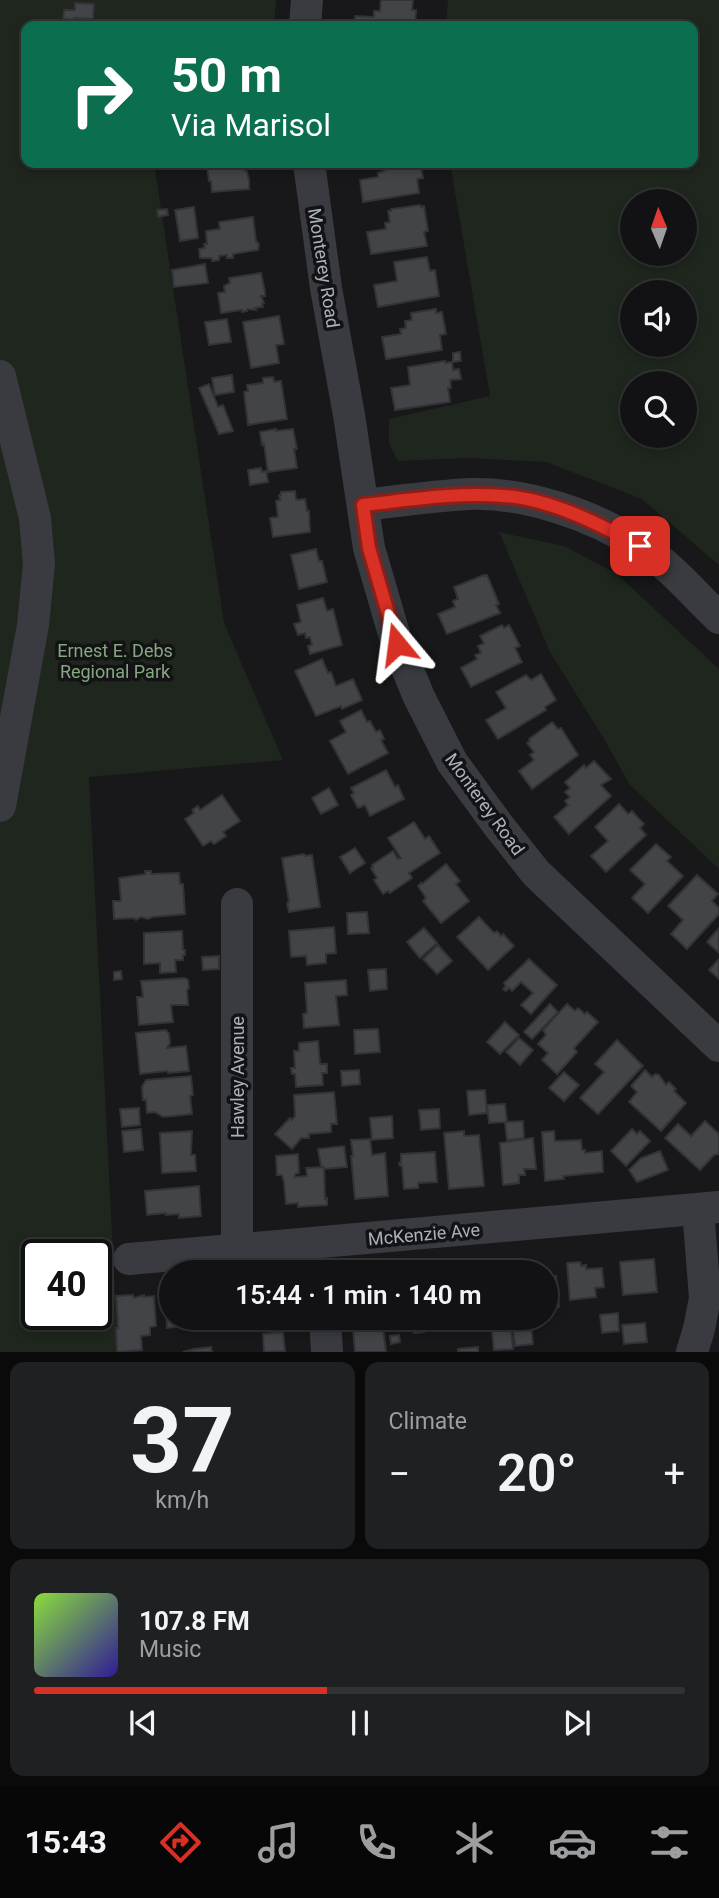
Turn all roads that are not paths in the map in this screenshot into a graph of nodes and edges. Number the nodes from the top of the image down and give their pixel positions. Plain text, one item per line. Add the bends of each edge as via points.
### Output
1 (307, 0) edge
2 (305, 21) edge
3 (310, 168) edge
4 (0, 376) edge
5 (363, 505) junction
6 (719, 618) edge
7 (0, 806) edge
8 (237, 904) dead end
9 (719, 1046) edge
10 (709, 1208) edge
11 (237, 1251) junction
12 (320, 1258) edge
13 (129, 1259) dead end
14 (326, 1330) edge
15 (327, 1352) edge
16 (692, 1352) edge

1 - 2 street
3 - 5 street, Monterey Road
4 - 7 street via 35,518 39,564 33,625
5 - 6 street via 471,494 506,496 559,508 640,546
5 - 9 street, Monterey Road via 369,548 397,644 452,762 536,873
8 - 11 street, Hawley Avenue
10 - 12 street, McKenzie Ave
10 - 16 street via 705,1298
11 - 12 street, McKenzie Ave
11 - 13 street, McKenzie Ave
14 - 15 street

